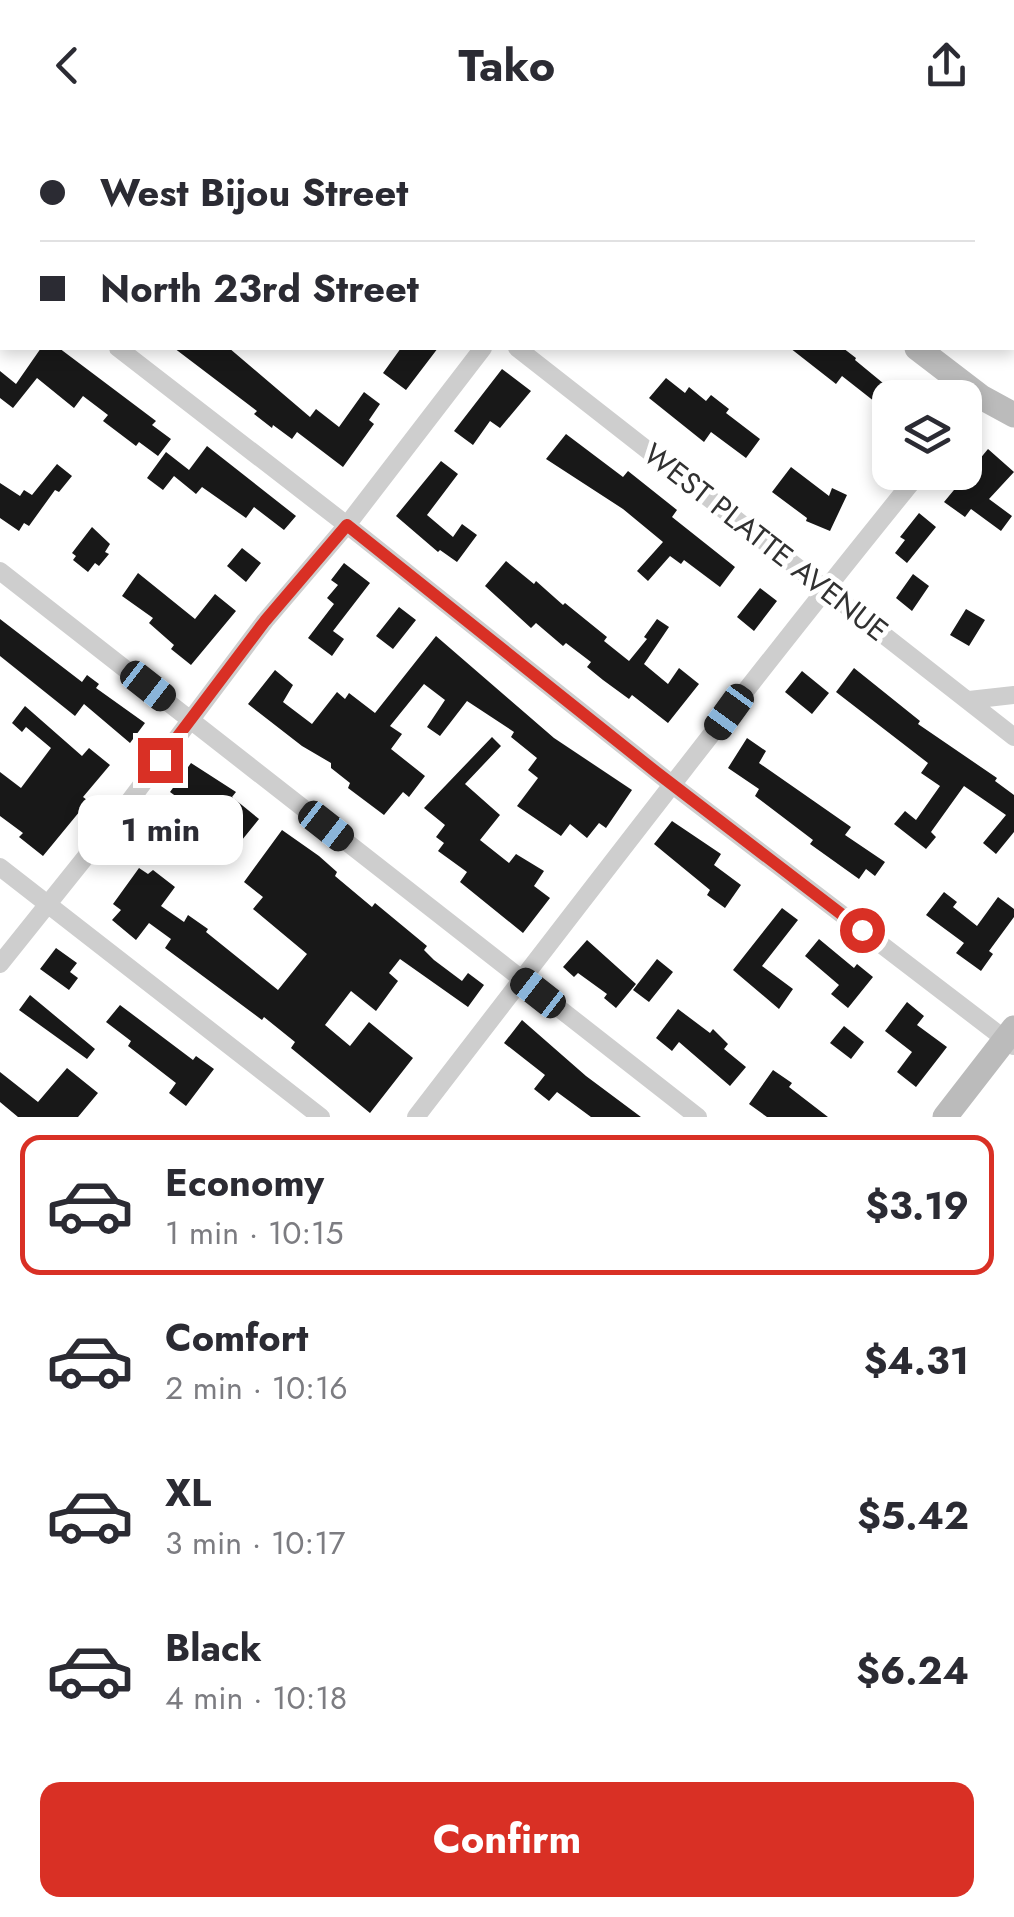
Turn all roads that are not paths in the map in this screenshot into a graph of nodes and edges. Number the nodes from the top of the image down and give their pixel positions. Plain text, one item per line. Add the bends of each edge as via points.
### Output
1 (121, 350) edge
2 (480, 350) edge
3 (520, 350) edge
4 (920, 350) edge
5 (948, 380) edge
6 (982, 409) edge
7 (1014, 416) edge
8 (906, 490) edge
9 (347, 525) junction
10 (0, 570) edge
11 (826, 589) junction
12 (1014, 695) edge
13 (969, 700) junction
14 (191, 719) junction
15 (1014, 737) edge
16 (674, 786) junction
17 (0, 868) edge
18 (48, 904) junction
19 (0, 964) edge
20 (522, 980) junction
21 (1011, 1038) edge
22 (320, 1117) edge
23 (416, 1117) edge
24 (698, 1117) edge
25 (945, 1117) edge

1 - 9 street
2 - 9 street
3 - 11 street, WEST PLATTE AVENUE
4 - 5 main road
6 - 7 main road
8 - 11 street
9 - 14 street
9 - 16 street
10 - 14 street
11 - 13 street, WEST PLATTE AVENUE
11 - 16 street
12 - 13 street
13 - 15 street, WEST PLATTE AVENUE
14 - 18 street
14 - 20 street
16 - 20 street
16 - 21 street
17 - 18 street
18 - 19 street
18 - 22 street
20 - 23 street
20 - 24 street
21 - 25 main road

